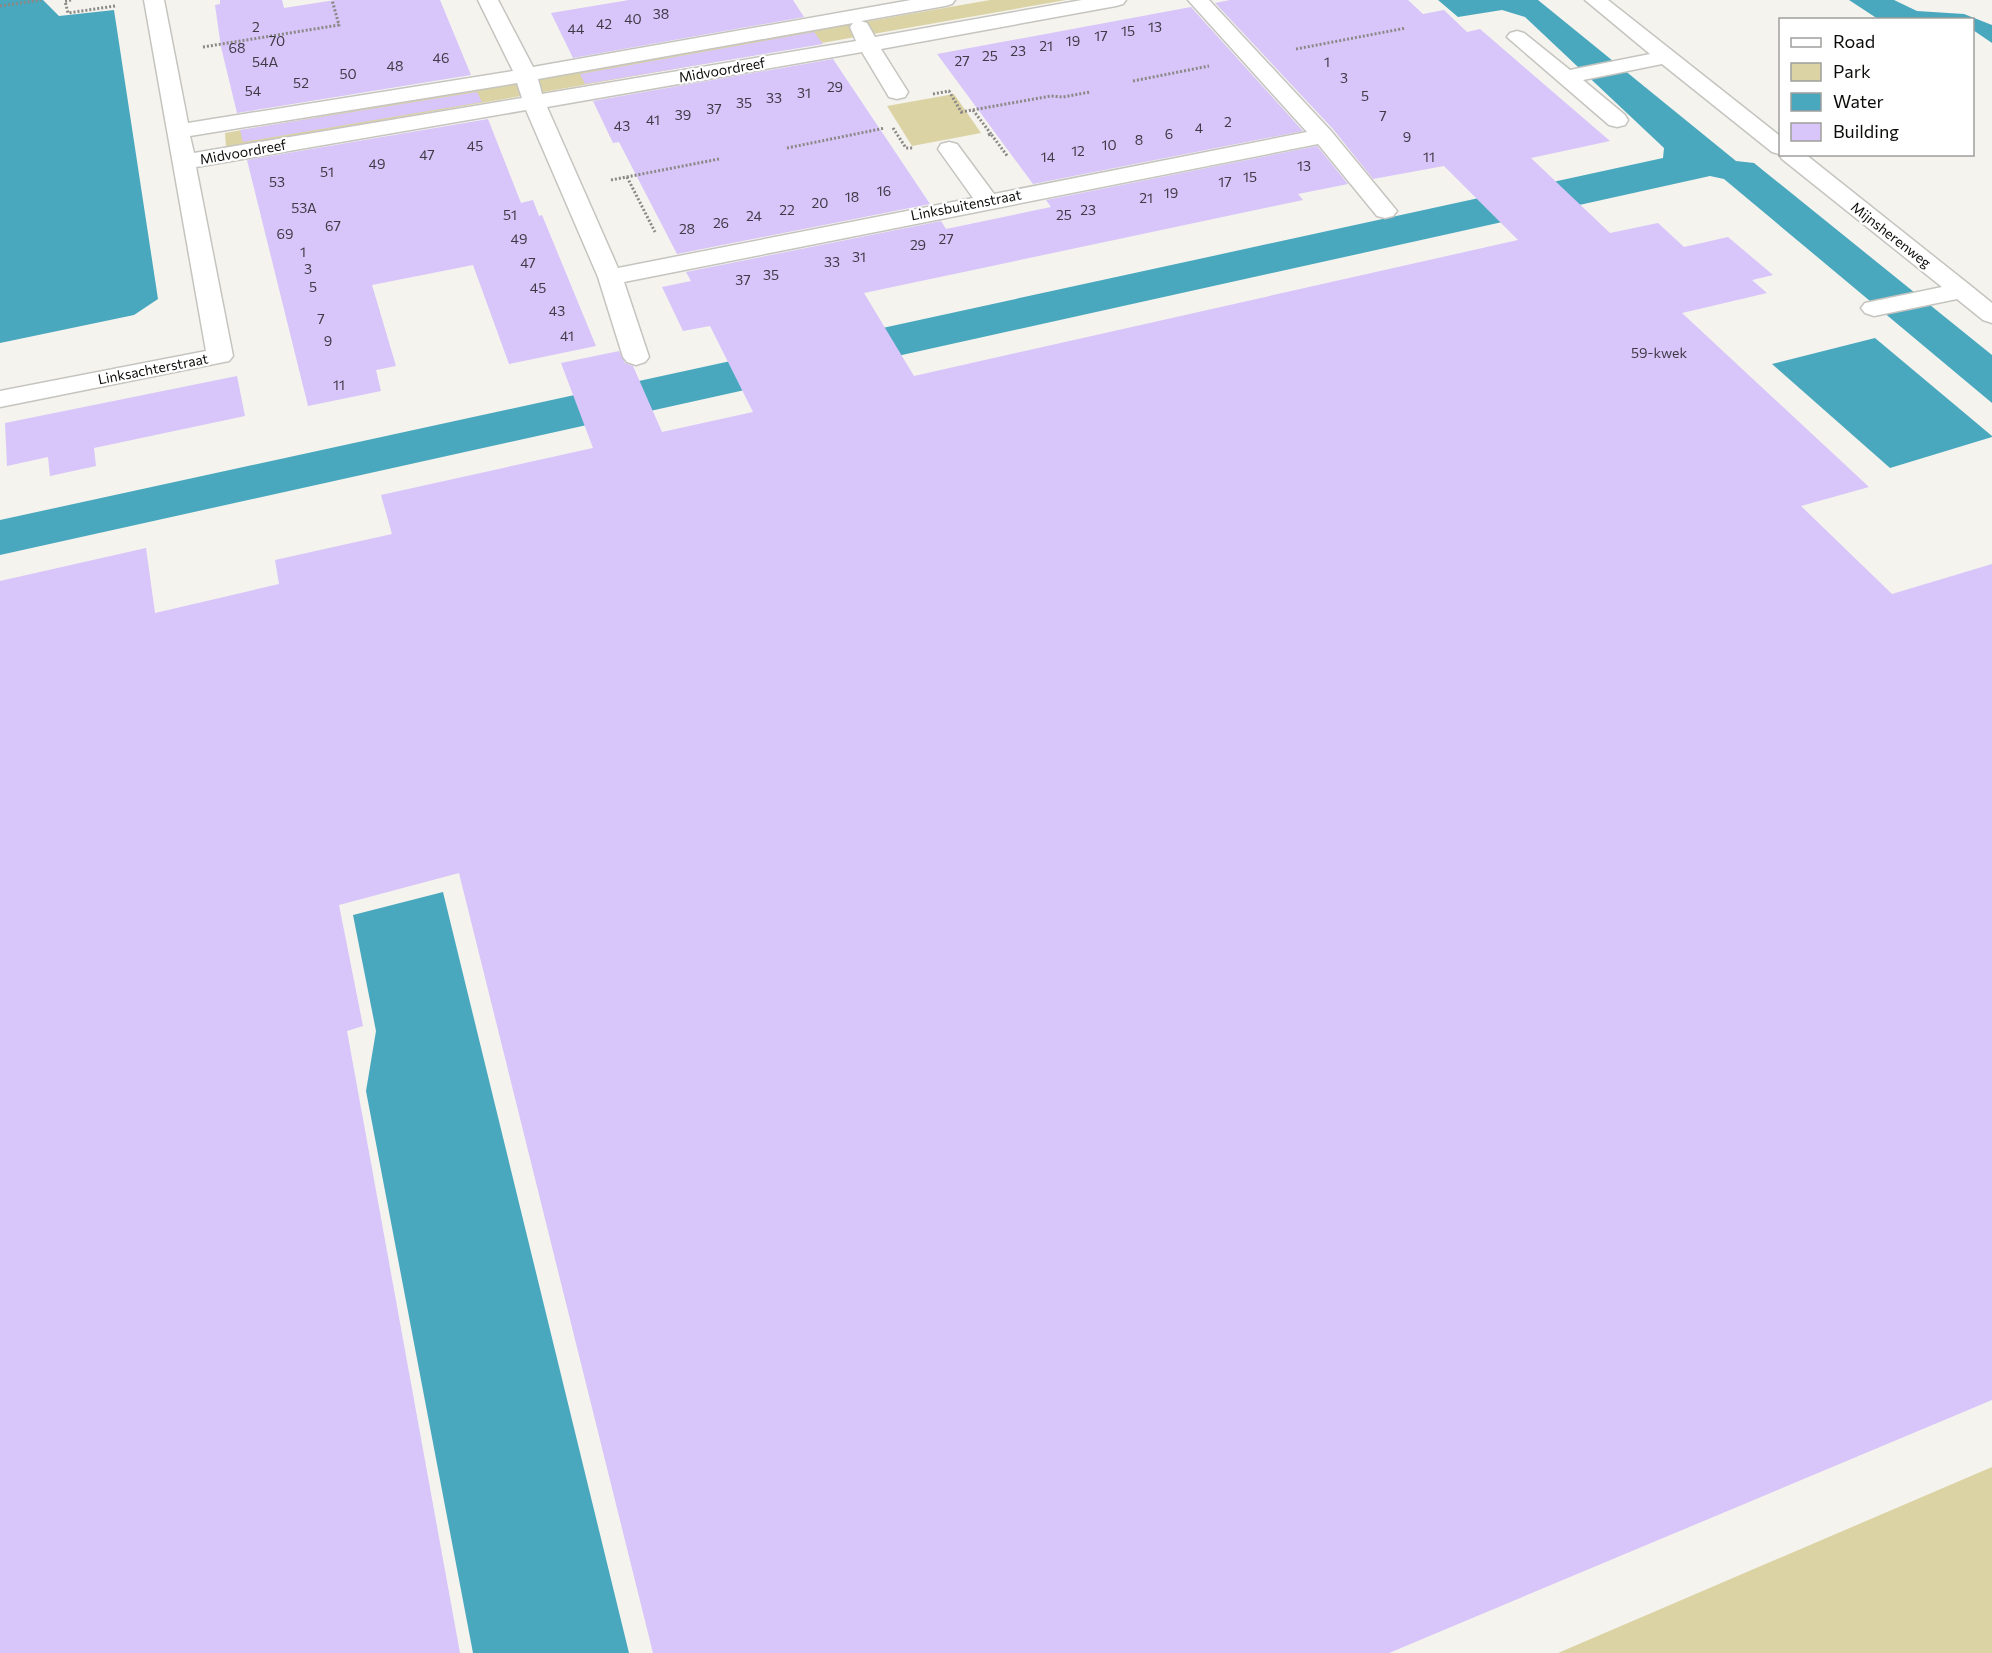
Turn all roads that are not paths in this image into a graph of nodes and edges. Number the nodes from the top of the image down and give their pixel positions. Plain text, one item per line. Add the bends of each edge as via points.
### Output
1 (154, 0) edge
2 (488, 0) edge
3 (945, 0) edge
4 (1116, 0) edge
5 (1198, 0) edge
6 (1595, 0) edge
7 (849, 8) edge
8 (1517, 37) dead end
9 (868, 45) junction
10 (1666, 57) junction
11 (526, 75) junction
12 (1572, 76) junction
13 (897, 92) dead end
14 (534, 103) junction
15 (1617, 120) dead end
16 (178, 131) junction
17 (1323, 135) junction
18 (1779, 146) edge
19 (949, 149) dead end
20 (1793, 156) edge
21 (184, 162) junction
22 (987, 201) junction
23 (1385, 211) dead end
24 (610, 277) junction
25 (1962, 291) junction
26 (1874, 308) dead end
27 (1992, 315) edge
28 (636, 357) dead end
29 (0, 399) edge

1 - 16 street
2 - 11 street
3 - 7 street, Midvoordreef
4 - 9 street, Midvoordreef
5 - 17 street
6 - 10 street
7 - 9 street
7 - 11 street, Midvoordreef
8 - 12 street
9 - 13 street
9 - 14 street, Midvoordreef
10 - 12 street
10 - 18 street
11 - 14 street
11 - 16 street, Midvoordreef
12 - 15 street
14 - 21 street, Midvoordreef
14 - 24 street
16 - 21 street, Midvoordreef
17 - 22 street, Linksbuitenstraat
17 - 23 street
19 - 22 street
20 - 25 street, Mijnsherenweg
21 - 29 street, Linksachterstraat via 220,356
22 - 24 street, Linksbuitenstraat
24 - 28 street
25 - 26 street
25 - 27 street, Mijnsherenweg

